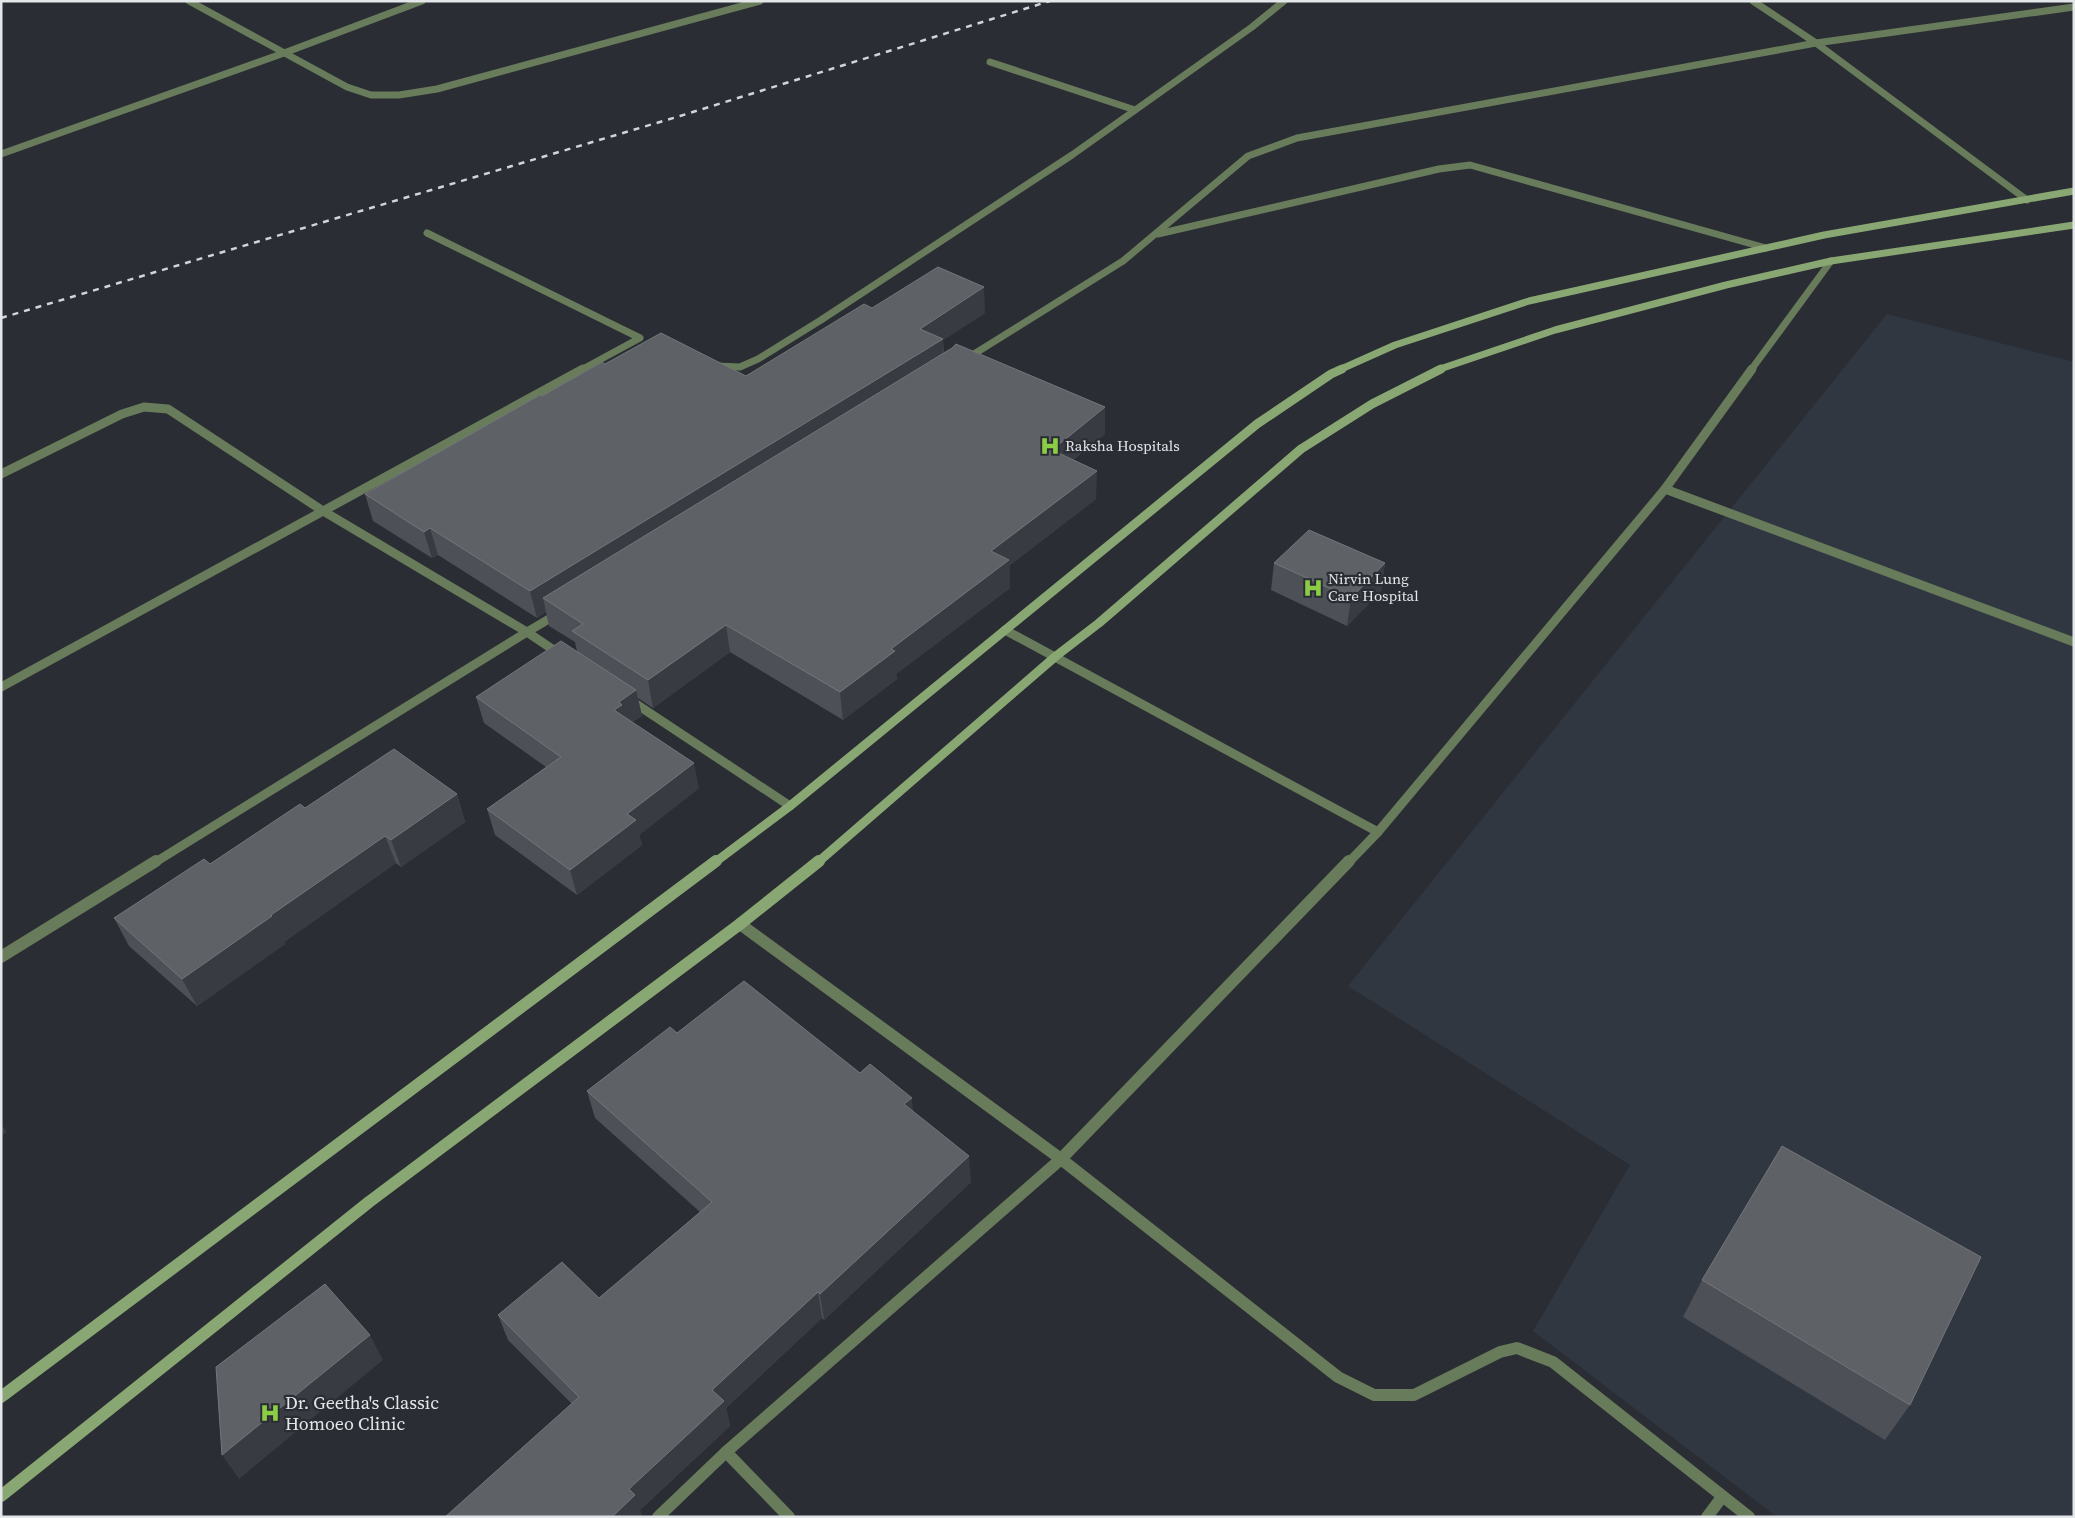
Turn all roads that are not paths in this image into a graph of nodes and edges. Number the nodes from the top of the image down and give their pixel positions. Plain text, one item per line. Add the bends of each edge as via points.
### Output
1 (189, 1) edge
2 (422, 1) edge
3 (760, 1) edge
4 (1284, 1) edge
5 (1753, 1) edge
6 (2074, 7) edge
7 (1816, 43) junction
8 (284, 53) junction
9 (990, 62) dead end
10 (1135, 110) junction
11 (1, 154) edge
12 (2074, 191) edge
13 (2027, 200) junction
14 (2074, 225) edge
15 (427, 233) dead end
16 (1155, 234) junction
17 (1766, 248) junction
18 (1831, 261) junction
19 (640, 338) junction
20 (650, 341) edge
21 (704, 362) edge
22 (955, 366) edge
23 (1, 474) edge
24 (1665, 489) junction
25 (323, 511) junction
26 (569, 606) edge
27 (1005, 630) junction
28 (527, 632) junction
29 (2074, 642) edge
30 (1056, 656) junction
31 (568, 660) edge
32 (1, 687) edge
33 (626, 698) edge
34 (790, 806) junction
35 (1378, 832) junction
36 (740, 924) junction
37 (1, 957) edge
38 (1061, 1159) junction
39 (1, 1397) edge
40 (726, 1452) junction
41 (1, 1496) edge
42 (1722, 1498) junction
43 (658, 1517) edge
44 (789, 1517) edge
45 (1707, 1517) edge
46 (1749, 1517) edge

1 - 8 street
2 - 8 street
3 - 8 street via 437,90 399,95 370,95 348,87
4 - 10 street
5 - 7 street
6 - 7 street
7 - 13 street
7 - 16 street via 1296,138 1248,156
8 - 11 street
9 - 10 street
10 - 21 street via 1064,160 758,359 740,367 722,368
12 - 13 main road
13 - 17 main road via 1833,233
14 - 18 main road
15 - 19 street
16 - 17 street via 1439,169 1470,165
16 - 22 street via 1123,261
17 - 27 main road via 1528,301 1395,345 1331,374 1257,424
18 - 24 street
18 - 30 main road via 1555,330 1432,372 1372,404 1301,449 1099,623
19 - 20 street
19 - 25 street
23 - 25 street via 122,414 144,407 168,408
24 - 29 street
24 - 35 street
25 - 28 street
25 - 32 street
26 - 28 street
27 - 30 street
27 - 34 main road
28 - 31 street
28 - 37 street
30 - 35 street
30 - 36 main road via 844,842
33 - 34 street
34 - 39 main road
35 - 38 street
36 - 38 street
36 - 41 main road via 369,1202
38 - 40 street
38 - 42 street via 1338,1377 1374,1395 1414,1395 1500,1352 1517,1348 1553,1362
40 - 43 street
40 - 44 street
42 - 45 street
42 - 46 street

